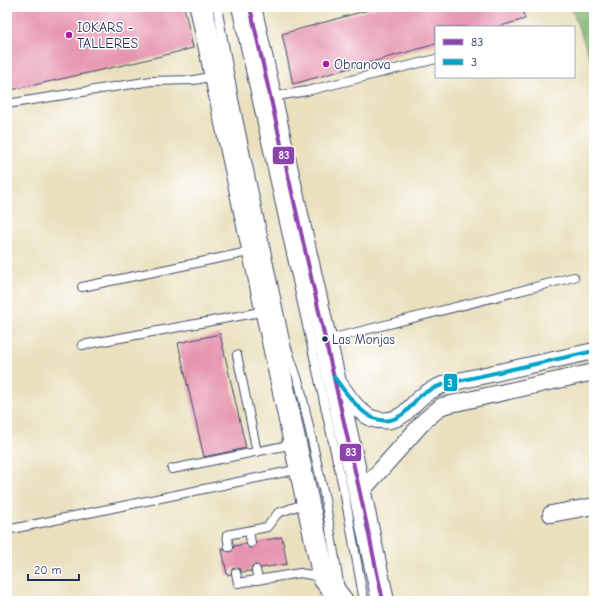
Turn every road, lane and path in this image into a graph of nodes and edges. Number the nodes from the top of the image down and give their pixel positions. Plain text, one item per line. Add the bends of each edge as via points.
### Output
1 (201, 7) edge
2 (217, 7) edge
3 (236, 7) edge
4 (250, 7) edge
5 (435, 59) edge
6 (216, 75) junction
7 (270, 97) junction
8 (7, 104) edge
9 (254, 251) junction
10 (574, 277) dead end
11 (82, 287) dead end
12 (267, 311) junction
13 (325, 340) junction
14 (82, 345) dead end
15 (592, 352) edge
16 (238, 355) dead end
17 (593, 376) edge
18 (334, 377) junction
19 (295, 444) junction
20 (257, 452) junction
21 (172, 469) dead end
22 (301, 469) junction
23 (360, 493) junction
24 (307, 502) junction
25 (594, 506) edge
26 (551, 514) dead end
27 (7, 530) edge
28 (249, 531) junction
29 (251, 543) dead end
30 (229, 547) dead end
31 (256, 570) dead end
32 (236, 573) dead end
33 (324, 578) junction
34 (258, 580) junction
35 (342, 601) edge
36 (364, 601) edge
37 (383, 601) edge

1 - 6 main road
2 - 35 lane via 286,345 300,386 325,499
3 - 36 lane via 344,496
4 - 7 main road
5 - 7 lane via 308,92
6 - 8 lane via 194,80 151,81
6 - 9 main road
7 - 13 main road
9 - 11 lane
9 - 12 main road
10 - 13 lane
12 - 14 lane
12 - 19 main road
13 - 18 main road
15 - 17 street
15 - 18 street via 432,388 420,396 404,413 384,421 371,418 362,412
16 - 20 lane
17 - 23 street via 442,406 425,420
18 - 23 main road
19 - 20 lane
19 - 22 main road
20 - 21 lane
22 - 24 main road
22 - 27 lane
23 - 37 main road
24 - 28 lane via 278,513 267,527
24 - 33 main road
25 - 26 street
28 - 29 lane
28 - 30 lane via 227,536
31 - 34 lane
32 - 34 lane via 238,583
33 - 34 lane via 300,573
33 - 35 main road

